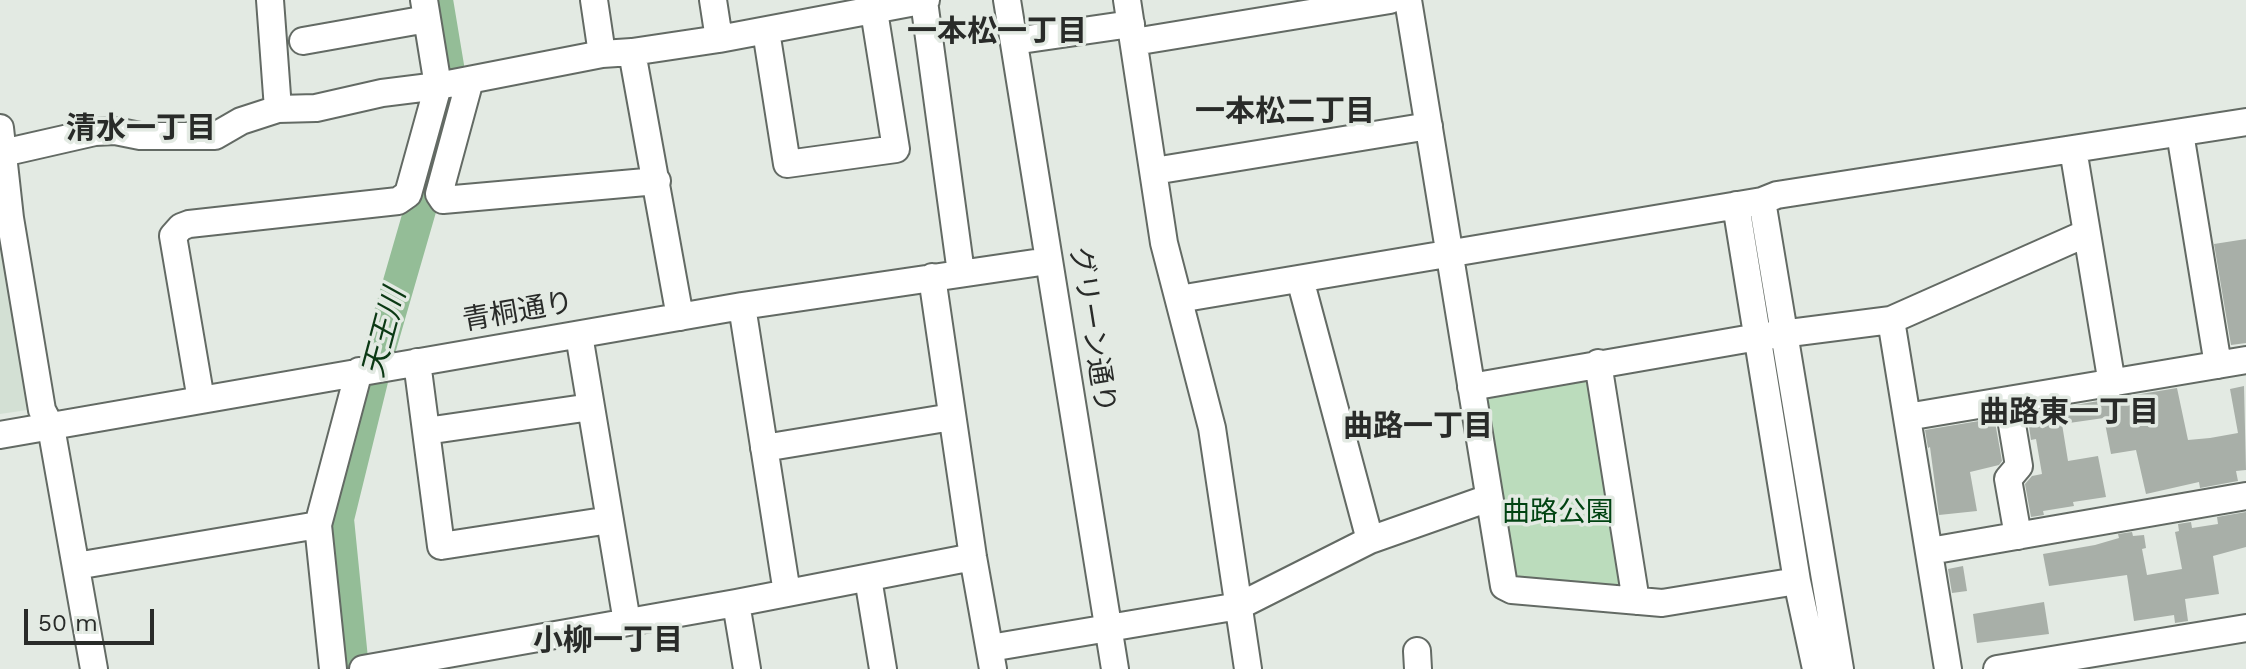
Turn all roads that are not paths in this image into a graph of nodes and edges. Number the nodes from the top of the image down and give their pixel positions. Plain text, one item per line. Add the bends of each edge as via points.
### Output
1 (270, 0) edge
2 (594, 0) edge
3 (713, 0) edge
4 (1007, 0) edge
5 (1390, 0) edge
6 (1408, 0) edge
7 (919, 1) edge
8 (426, 9) edge
9 (874, 11) junction
10 (1131, 22) edge
11 (766, 31) junction
12 (719, 39) junction
13 (303, 41) dead end
14 (1014, 41) junction
15 (632, 52) junction
16 (602, 54) junction
17 (470, 80) junction
18 (438, 86) junction
19 (278, 109) junction
20 (2246, 122) edge
21 (1429, 126) junction
22 (2180, 133) junction
23 (1, 141) edge
24 (2073, 149) junction
25 (1154, 171) junction
26 (657, 181) junction
27 (1762, 201) junction
28 (1736, 205) junction
29 (2087, 233) junction
30 (1449, 253) junction
31 (1048, 261) junction
32 (961, 273) junction
33 (932, 277) junction
34 (1300, 279) junction
35 (1179, 299) junction
36 (742, 306) junction
37 (680, 317) junction
38 (1891, 320) junction
39 (1784, 334) junction
40 (579, 335) junction
41 (1758, 337) junction
42 (2246, 360) edge
43 (417, 362) junction
44 (1598, 363) junction
45 (2218, 365) junction
46 (359, 371) junction
47 (2112, 384) junction
48 (1471, 387) junction
49 (201, 400) junction
50 (2008, 401) junction
51 (591, 407) junction
52 (952, 417) junction
53 (1907, 417) junction
54 (51, 427) junction
55 (426, 431) junction
56 (0, 435) edge
57 (764, 448) junction
58 (2246, 496) edge
59 (1489, 498) junction
60 (610, 520) junction
61 (318, 525) junction
62 (2018, 536) junction
63 (1370, 540) junction
64 (1930, 551) junction
65 (973, 557) junction
66 (76, 566) junction
67 (868, 578) junction
68 (1797, 581) junction
69 (787, 593) junction
70 (1636, 601) junction
71 (736, 603) junction
72 (1239, 606) junction
73 (627, 622) junction
74 (1108, 628) junction
75 (2246, 628) edge
76 (992, 658) edge
77 (94, 669) edge
78 (333, 669) edge
79 (366, 669) edge
80 (747, 669) edge
81 (883, 669) edge
82 (1115, 669) edge
83 (1248, 669) edge
84 (1816, 669) edge
85 (1840, 669) edge
86 (1948, 669) edge
87 (1997, 669) edge

1 - 19 street
2 - 16 street
3 - 12 street
4 - 14 street, グリーン通り
5 - 10 street
6 - 21 street
7 - 9 street
7 - 32 street
8 - 13 street
8 - 18 street
9 - 11 street
9 - 11 street via 896,149 787,164
10 - 14 street
10 - 25 street
11 - 12 street
12 - 15 street
14 - 31 street, グリーン通り
15 - 16 street
15 - 26 street
16 - 17 street
17 - 18 street
17 - 26 street via 439,194 443,200
18 - 19 street via 316,108
18 - 49 street via 408,194 398,201 189,224 173,236
19 - 23 street via 215,136 115,131
20 - 22 street
21 - 25 street
21 - 30 street
22 - 24 street
22 - 45 street
23 - 54 street via 42,410
24 - 27 street
24 - 29 street
25 - 35 street
26 - 37 street
27 - 28 street
27 - 39 street
28 - 30 street
28 - 41 street
29 - 38 street
29 - 47 street
30 - 34 street
30 - 48 street
31 - 32 street, 青桐通り
31 - 74 street, グリーン通り
32 - 33 street, 青桐通り
33 - 36 street, 青桐通り
33 - 52 street
34 - 35 street
34 - 63 street
35 - 72 street via 1212,428
36 - 37 street, 青桐通り
36 - 57 street
37 - 40 street, 青桐通り
38 - 39 street
38 - 53 street
39 - 41 street
39 - 85 street
40 - 43 street, 青桐通り
40 - 51 street
41 - 44 street
41 - 68 street
42 - 45 street
43 - 46 street, 青桐通り
43 - 55 street
44 - 48 street
44 - 70 street
45 - 47 street
46 - 49 street, 青桐通り
46 - 61 street
47 - 50 street
48 - 59 street
49 - 54 street, 青桐通り
50 - 53 street
50 - 62 street via 2019,466 2008,479
51 - 55 street
51 - 60 street
52 - 57 street
52 - 65 street
53 - 64 street
54 - 56 street, 青桐通り
54 - 66 street
55 - 60 street via 441,546
57 - 69 street
58 - 62 street
59 - 63 street
59 - 70 street via 1504,586
60 - 73 street
61 - 66 street
61 - 78 street
62 - 64 street
63 - 72 street
64 - 86 street
65 - 67 street
65 - 76 street
66 - 77 street
67 - 69 street
67 - 81 street
68 - 70 street via 1662,603
68 - 84 street
69 - 71 street
71 - 73 street
71 - 80 street
72 - 74 street
72 - 83 street
73 - 79 street
74 - 76 street
74 - 82 street, グリーン通り
75 - 87 street

